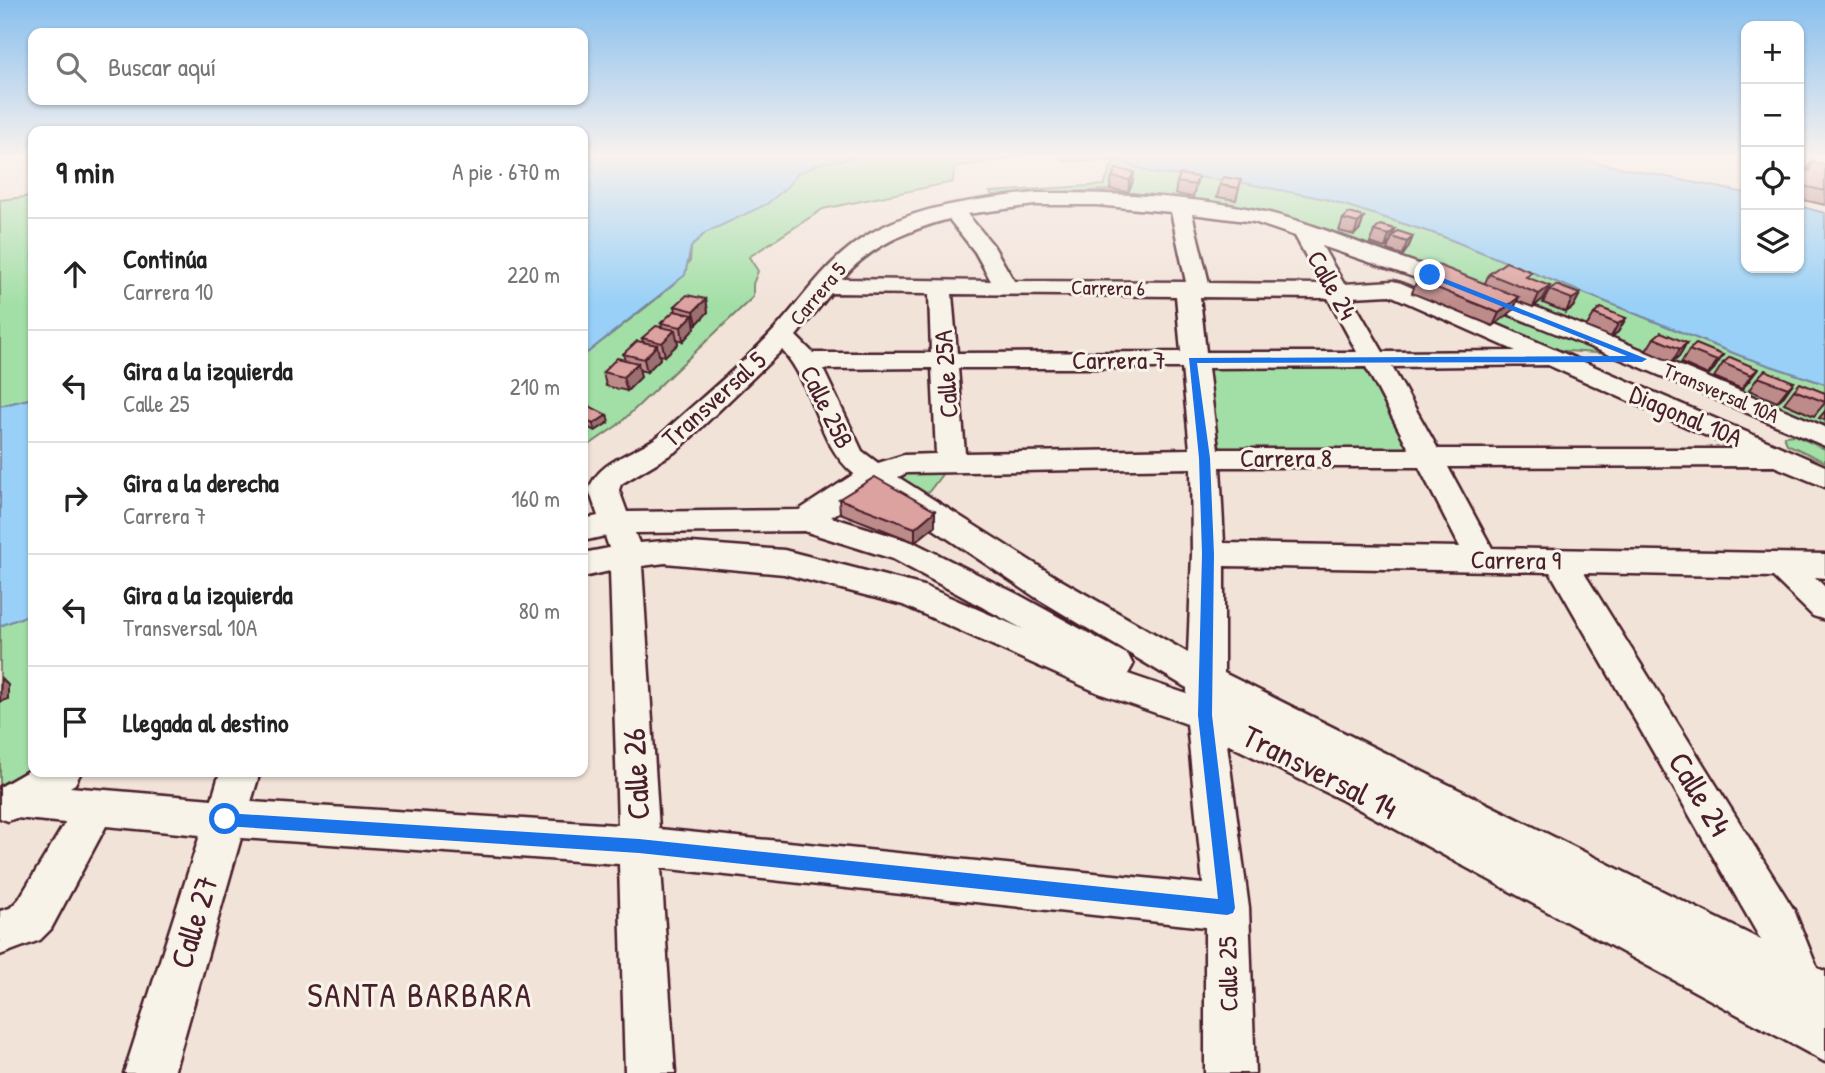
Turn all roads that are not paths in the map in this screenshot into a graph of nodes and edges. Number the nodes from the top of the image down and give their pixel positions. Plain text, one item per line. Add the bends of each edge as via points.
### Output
1 (980, 205) edge
2 (1169, 205) edge
3 (1180, 206) junction
4 (954, 211) junction
5 (1303, 231) junction
6 (822, 286) junction
7 (940, 287) junction
8 (1007, 288) junction
9 (1393, 288) joint
10 (1193, 289) junction
11 (1335, 291) junction
12 (782, 336) junction
13 (1373, 359) junction
14 (1554, 359) junction
15 (1642, 359) junction
16 (946, 360) junction
17 (1192, 360) junction
18 (806, 361) junction
19 (1825, 437) edge
20 (1205, 458) junction
21 (1431, 458) junction
22 (1783, 458) junction
23 (951, 461) junction
24 (874, 475) junction
25 (1825, 477) edge
26 (607, 479) joint
27 (805, 520) junction
28 (608, 536) edge
29 (1208, 554) junction
30 (588, 559) edge
31 (1482, 560) junction
32 (1560, 561) junction
33 (1783, 566) junction
34 (1825, 566) edge
35 (1825, 607) edge
36 (1205, 698) junction
37 (52, 777) edge
38 (238, 777) edge
39 (7, 803) edge
40 (95, 808) junction
41 (225, 819) junction
42 (639, 846) junction
43 (1227, 908) junction
44 (12, 929) edge
45 (1812, 989) edge
46 (1825, 1036) edge
47 (149, 1073) edge
48 (650, 1073) edge
49 (1230, 1073) edge

1 - 4 street, Carrera 5
2 - 3 street, Carrera 5
3 - 5 street, Carrera 5 via 1223,210
3 - 10 street, Calle 25
4 - 6 street, Carrera 5 via 881,236 850,256
4 - 8 street
5 - 11 street, Calle 24
5 - 15 street, Transversal 10A via 1430,275
6 - 7 street, Carrera 6
6 - 12 street, Carrera 5
7 - 8 street, Carrera 6
7 - 16 street, Calle 25A
8 - 10 street, Carrera 6
9 - 11 street, Carrera 6
9 - 14 street, Diagonal 10A
10 - 11 street, Carrera 6
10 - 17 street, Calle 25
11 - 13 street, Calle 24
12 - 18 street, Calle 25B
12 - 26 street, Transversal 5 via 668,444
13 - 14 street, Carrera 7
13 - 17 street, Carrera 7
13 - 21 street, Calle 24
14 - 15 street, Carrera 7
14 - 22 street, Diagonal 10A
15 - 19 street, Transversal 10A
16 - 17 street, Carrera 7
16 - 18 street, Carrera 7
16 - 23 street, Calle 25A
17 - 20 street, Calle 25
18 - 24 street, Calle 25B via 850,456
20 - 21 street, Carrera 8
20 - 23 street, Carrera 8
20 - 29 street, Calle 25
21 - 22 street, Carrera 8
21 - 31 street, Calle 24
22 - 25 street, Diagonal 10A
23 - 24 street, Carrera 8 via 904,464
24 - 27 street, Carrera 8
24 - 36 street, Transversal 14
26 - 28 street, Calle 26
27 - 28 street
27 - 36 street via 904,551
28 - 30 street, Transversal 14
28 - 36 street, Transversal 14 via 665,552 784,562 912,595 1114,684
28 - 42 street, Calle 26
29 - 31 street, Carrera 9
29 - 36 street, Calle 25
31 - 32 street, Carrera 9
32 - 33 street, Carrera 9
32 - 45 street, Calle 24
33 - 34 street, Carrera 9
33 - 35 street
36 - 43 street, Calle 25
36 - 45 street, Transversal 14
36 - 46 street, Transversal 14 via 1356,788
37 - 39 street
38 - 41 street, Calle 27
39 - 40 street
40 - 41 street
40 - 44 street via 35,914
41 - 42 street
41 - 47 street, Calle 27
42 - 43 street
42 - 48 street, Calle 26
43 - 49 street, Calle 25
45 - 46 street, Calle 24

